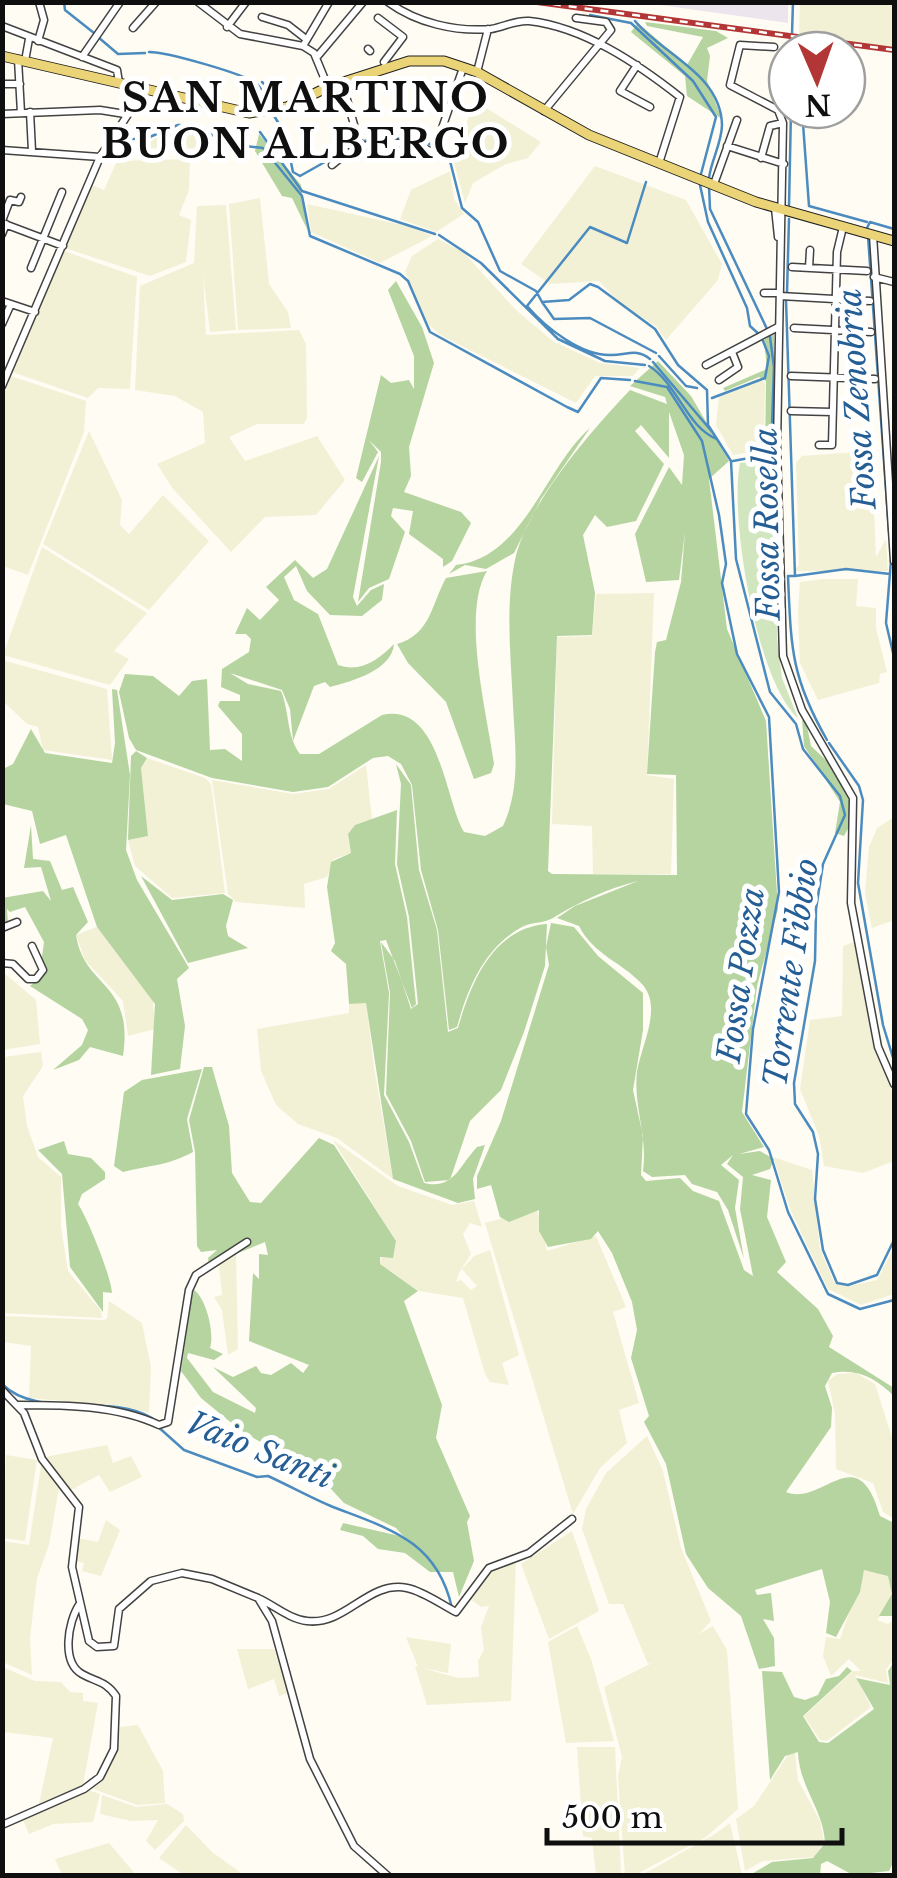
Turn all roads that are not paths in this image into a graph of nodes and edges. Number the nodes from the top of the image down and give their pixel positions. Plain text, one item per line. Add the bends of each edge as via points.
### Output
1 (38, 2) edge
2 (120, 2) edge
3 (156, 2) edge
4 (198, 2) edge
5 (246, 2) edge
6 (328, 2) edge
7 (364, 2) edge
8 (388, 2) edge
9 (262, 17) dead end
10 (378, 18) dead end
11 (576, 18) dead end
12 (2, 26) edge
13 (227, 27) junction
14 (133, 28) dead end
15 (488, 29) junction
16 (34, 40) junction
17 (305, 42) junction
18 (600, 44) junction
19 (767, 47) edge
20 (371, 51) dead end
21 (2, 56) edge
22 (82, 57) junction
23 (316, 58) junction
24 (22, 60) junction
25 (385, 63) junction
26 (637, 65) junction
27 (464, 66) junction
28 (476, 72) junction
29 (342, 82) junction
30 (2, 84) edge
31 (20, 84) junction
32 (119, 84) junction
33 (328, 87) junction
34 (144, 90) junction
35 (767, 104) edge
36 (650, 107) dead end
37 (544, 112) junction
38 (26, 113) junction
39 (2, 114) edge
40 (125, 114) junction
41 (737, 120) dead end
42 (769, 130) edge
43 (783, 130) edge
44 (360, 146) junction
45 (727, 146) junction
46 (2, 150) edge
47 (32, 151) junction
48 (100, 157) junction
49 (761, 158) junction
50 (660, 160) junction
51 (784, 164) junction
52 (332, 165) dead end
53 (714, 184) junction
54 (62, 192) dead end
55 (20, 198) dead end
56 (779, 209) junction
57 (4, 223) edge
58 (843, 226) junction
59 (2, 234) edge
60 (872, 235) junction
61 (43, 238) junction
62 (894, 241) edge
63 (63, 246) junction
64 (810, 250) dead end
65 (792, 266) dead end
66 (31, 268) dead end
67 (809, 268) junction
68 (836, 270) junction
69 (871, 274) junction
70 (894, 282) edge
71 (764, 294) dead end
72 (780, 295) junction
73 (836, 299) junction
74 (870, 301) dead end
75 (7, 303) edge
76 (35, 312) junction
77 (2, 324) edge
78 (779, 326) junction
79 (794, 328) dead end
80 (835, 330) junction
81 (871, 332) dead end
82 (732, 352) junction
83 (706, 365) dead end
84 (791, 376) dead end
85 (833, 377) junction
86 (878, 379) junction
87 (719, 380) dead end
88 (894, 381) edge
89 (2, 386) edge
90 (791, 410) dead end
91 (832, 412) junction
92 (819, 445) dead end
93 (894, 561) edge
94 (17, 922) dead end
95 (2, 928) edge
96 (32, 946) dead end
97 (2, 963) edge
98 (894, 1084) edge
99 (248, 1242) dead end
100 (2, 1390) edge
101 (18, 1405) junction
102 (572, 1519) dead end
103 (258, 1598) junction
104 (79, 1604) junction
105 (2, 1825) edge
106 (388, 1876) edge

1 - 16 street via 44,20
2 - 22 street
3 - 14 street
4 - 13 street
5 - 13 street
6 - 17 street
7 - 23 street
8 - 15 street via 414,20
9 - 17 street via 288,25
10 - 25 street via 403,37
11 - 18 street via 612,25
12 - 16 street
13 - 17 street via 259,39
15 - 18 street via 524,20
15 - 28 street
16 - 22 street
16 - 24 street
17 - 23 street
18 - 26 street
18 - 37 street
19 - 35 street via 740,45 730,84
20 - 25 street
21 - 24 main road
22 - 32 street via 116,70
23 - 33 street
24 - 31 street
24 - 32 main road
25 - 27 main road via 428,59
25 - 29 main road
26 - 36 street via 620,91
26 - 50 street via 681,99
27 - 28 main road
27 - 44 street via 433,153 393,142
28 - 37 main road
29 - 33 main road
29 - 44 street
30 - 31 street
31 - 38 street
32 - 34 main road
33 - 34 main road via 287,107 249,113
34 - 40 street
37 - 50 main road
38 - 39 street
38 - 40 street
38 - 47 street
40 - 48 street
41 - 45 street
42 - 49 street
43 - 51 street
44 - 52 street
45 - 49 street
45 - 53 street
46 - 47 street
47 - 48 street
48 - 63 street
49 - 51 street
50 - 53 main road
51 - 56 street
53 - 56 main road
54 - 61 street
55 - 57 street via 10,200
56 - 58 main road
56 - 72 street
57 - 59 street
57 - 61 street
58 - 60 main road
58 - 68 street
60 - 62 main road
60 - 69 street
61 - 63 street
61 - 66 street
63 - 76 street
64 - 67 street
65 - 67 street
67 - 68 street
68 - 69 street
68 - 73 street
69 - 70 street
69 - 86 street
71 - 72 street
72 - 73 street
72 - 78 street
73 - 74 street
73 - 80 street
75 - 76 street
75 - 77 street
76 - 89 street
78 - 82 street
78 - 98 street via 783,656 802,710 853,798 851,904 878,1047
79 - 80 street
80 - 81 street
80 - 85 street
82 - 83 street
82 - 87 street via 738,368
84 - 85 street
85 - 86 street
85 - 91 street
86 - 88 street
86 - 93 street
90 - 91 street
91 - 92 street via 832,444
94 - 95 street
96 - 97 street via 42,970 36,979
99 - 101 street via 196,1275 189,1290 168,1422 63,1404
100 - 101 street
101 - 104 street via 42,1459 79,1507 72,1567
102 - 103 street via 529,1553 490,1568 456,1612 408,1588 380,1591 348,1613 314,1622
103 - 104 street via 196,1574 168,1575 125,1601 116,1616 114,1646 105,1648 89,1641
103 - 106 street via 272,1621 310,1759 354,1846
104 - 105 street via 70,1627 71,1660 116,1696 112,1757 94,1784

